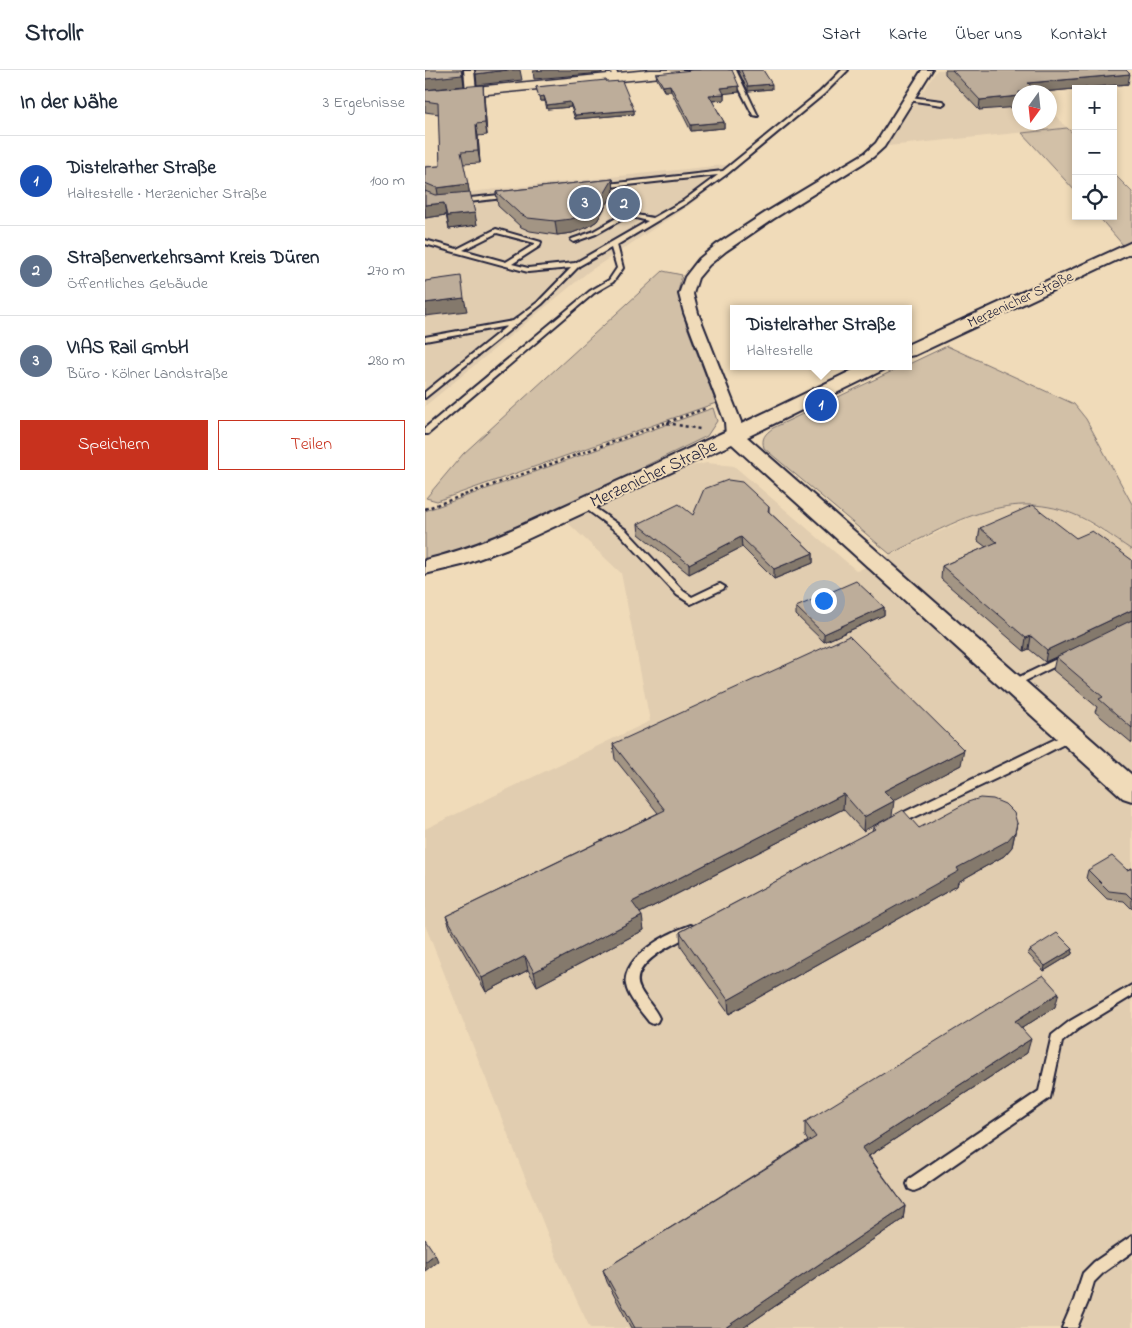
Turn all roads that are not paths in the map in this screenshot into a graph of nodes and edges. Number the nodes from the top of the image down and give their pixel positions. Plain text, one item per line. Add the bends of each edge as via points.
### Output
1 (469, 70) edge
2 (692, 70) edge
3 (733, 70) edge
4 (845, 70) edge
5 (927, 70) edge
6 (614, 74) edge
7 (471, 91) junction
8 (425, 96) edge
9 (910, 99) junction
10 (942, 102) dead end
11 (756, 115) dead end
12 (725, 173) junction
13 (589, 187) edge
14 (522, 195) edge
15 (454, 202) edge
16 (653, 220) junction
17 (574, 240) edge
18 (426, 241) edge
19 (613, 243) junction
20 (1132, 247) edge
21 (459, 250) junction
22 (507, 264) junction
23 (577, 265) junction
24 (515, 323) junction
25 (425, 339) edge
26 (912, 350) edge
27 (868, 370) edge
28 (425, 396) edge
29 (425, 432) edge
30 (734, 436) junction
31 (585, 504) junction
32 (425, 567) edge
33 (720, 587) dead end
34 (1072, 655) edge
35 (1012, 684) junction
36 (1070, 736) junction
37 (1132, 791) edge
38 (889, 825) edge
39 (704, 923) edge
40 (1132, 990) edge
41 (653, 1018) dead end
42 (914, 1184) dead end
43 (1132, 1243) edge
44 (1069, 1328) edge

1 - 7 street
2 - 6 main road
3 - 11 lane
4 - 12 lane
5 - 9 street
6 - 7 main road
7 - 8 main road
9 - 10 lane
9 - 30 street via 869,155 721,248 692,277 686,294 691,313 733,422
12 - 13 lane
12 - 16 lane
14 - 15 lane
16 - 17 lane via 627,214 594,233
16 - 19 lane
18 - 21 lane
19 - 23 lane
19 - 29 lane via 620,268 611,282 592,292
20 - 26 street, Merzenicher Straße
21 - 22 lane
21 - 22 lane via 496,231 538,242
22 - 23 lane via 528,270
23 - 24 lane
24 - 25 lane
24 - 28 lane
27 - 30 street, Merzenicher Straße
30 - 31 street, Merzenicher Straße
30 - 35 street
31 - 32 street, Merzenicher Straße via 500,543
31 - 33 lane via 623,532 691,601
34 - 35 lane
35 - 36 street
36 - 37 street
36 - 38 lane
39 - 41 lane via 641,959 632,986
40 - 42 lane via 1055,1038 1045,1094
43 - 44 lane via 1088,1278

